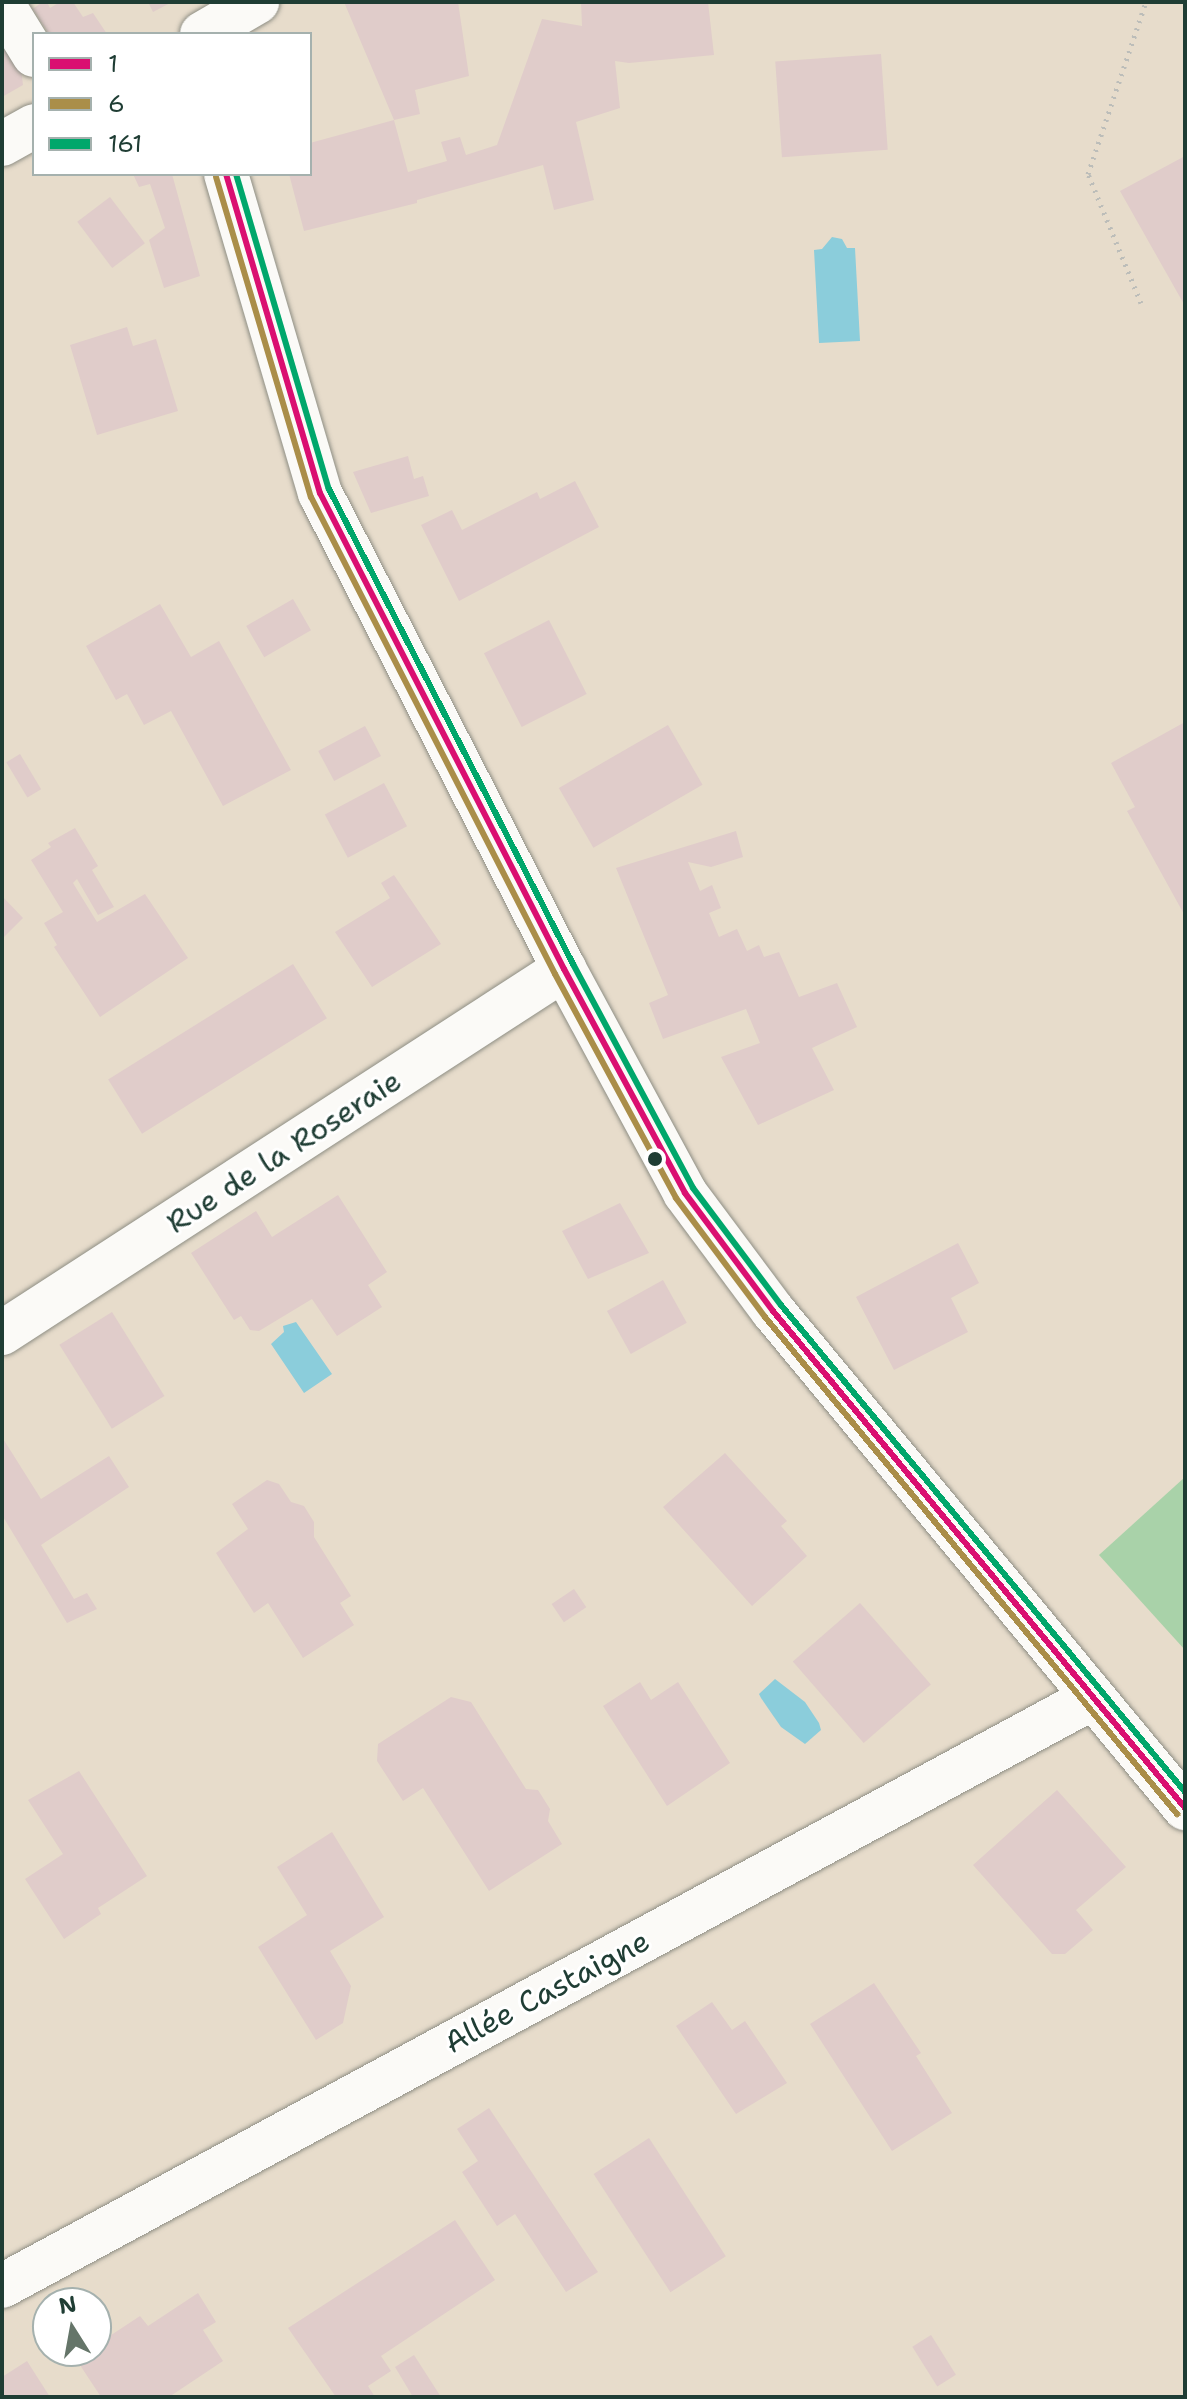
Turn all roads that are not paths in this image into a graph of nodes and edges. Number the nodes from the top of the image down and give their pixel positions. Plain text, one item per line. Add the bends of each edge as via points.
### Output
1 (257, 2) edge
2 (2, 3) edge
3 (205, 32) edge
4 (32, 52) edge
5 (32, 127) edge
6 (2, 144) edge
7 (227, 176) edge
8 (564, 969) junction
9 (2, 1333) edge
10 (1092, 1698) junction
11 (1185, 1808) edge
12 (2, 2286) edge

1 - 3 street
2 - 4 street
5 - 6 street
7 - 8 street via 320,493
8 - 9 street, Rue de la Roseraie
8 - 10 street via 685,1193 773,1311
10 - 11 street
10 - 12 street, Allée Castaigne

